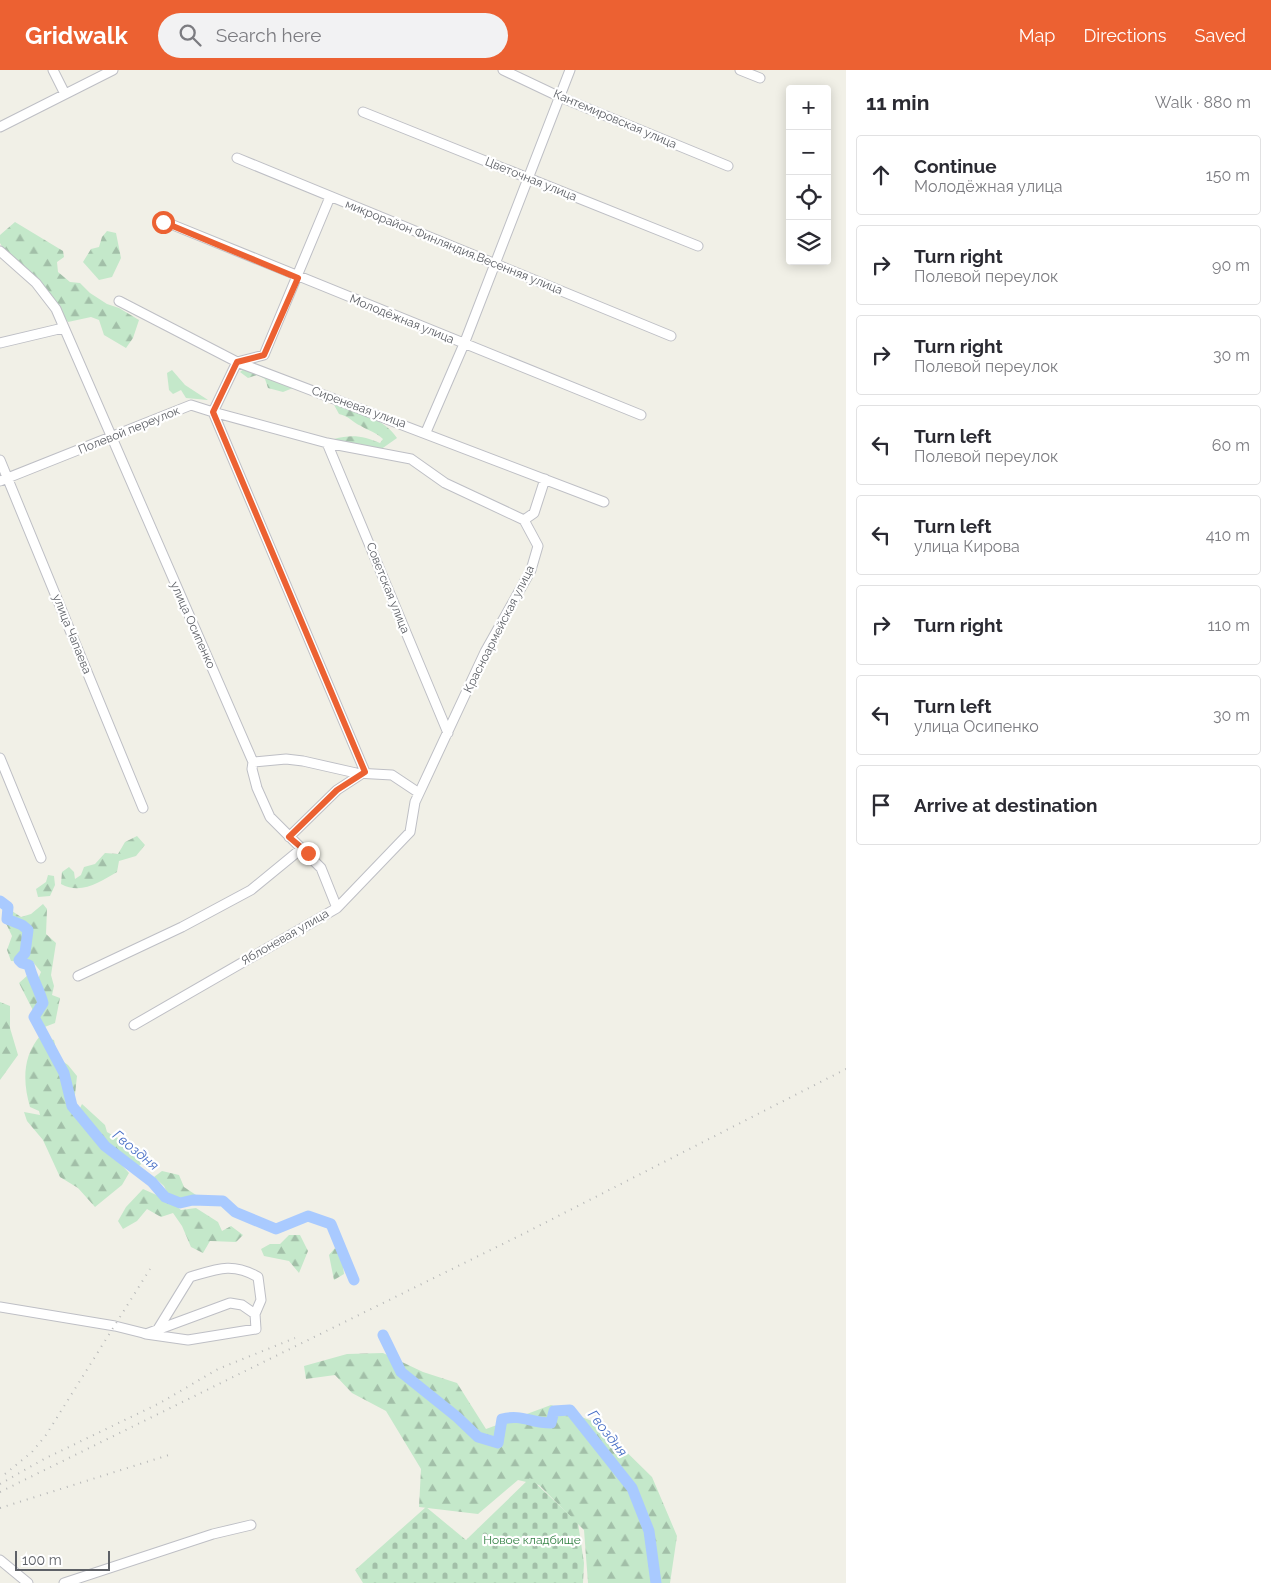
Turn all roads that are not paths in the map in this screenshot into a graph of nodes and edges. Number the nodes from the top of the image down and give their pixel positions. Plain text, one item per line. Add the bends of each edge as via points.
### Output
1 (53, 70) edge
2 (113, 70) edge
3 (503, 70) edge
4 (570, 70) edge
5 (740, 70) edge
6 (760, 78) dead end
7 (65, 94) junction
8 (560, 97) junction
9 (363, 112) dead end
10 (0, 127) edge
11 (237, 158) dead end
12 (728, 166) dead end
13 (529, 178) junction
14 (330, 196) junction
15 (163, 222) dead end
16 (698, 246) dead end
17 (0, 251) edge
18 (495, 264) junction
19 (298, 278) junction
20 (120, 301) dead end
21 (64, 328) junction
22 (671, 336) dead end
23 (0, 343) edge
24 (464, 344) junction
25 (237, 362) junction
26 (213, 412) junction
27 (641, 415) dead end
28 (426, 432) junction
29 (111, 436) junction
30 (327, 442) junction
31 (0, 460) edge
32 (545, 479) junction
33 (4, 480) edge
34 (604, 502) dead end
35 (524, 520) junction
36 (448, 733) junction
37 (0, 758) edge
38 (253, 762) junction
39 (365, 772) junction
40 (419, 794) junction
41 (143, 808) dead end
42 (289, 837) junction
43 (301, 849) junction
44 (41, 858) dead end
45 (337, 908) junction
46 (78, 976) dead end
47 (134, 1025) dead end
48 (0, 1307) edge
49 (255, 1314) junction
50 (158, 1329) junction
51 (146, 1334) junction
52 (251, 1525) dead end
53 (0, 1560) edge
54 (28, 1583) edge
55 (64, 1583) edge

1 - 7 street
2 - 7 street
3 - 8 street, Кантемировская улица
4 - 8 street
5 - 6 street
7 - 10 street
8 - 12 street, Кантемировская улица
8 - 13 street
9 - 13 street, Цветочная улица
11 - 14 street, микрорайон Финляндия,Весенняя улица
13 - 16 street, Цветочная улица
13 - 18 street
14 - 18 street, микрорайон Финляндия,Весенняя улица
14 - 19 street
15 - 19 street, Молодёжная улица
17 - 21 street, улица Осипенко via 36,283 56,309
18 - 22 street, микрорайон Финляндия,Весенняя улица
18 - 24 street
19 - 24 street, Молодёжная улица
19 - 25 street via 264,355
20 - 25 street, Сиреневая улица
21 - 23 street
21 - 29 street, улица Осипенко
24 - 27 street, Молодёжная улица
24 - 28 street
25 - 26 street
25 - 28 street, Сиреневая улица
26 - 29 street, Полевой переулок via 191,405
26 - 30 street
26 - 39 street
28 - 32 street, Сиреневая улица
29 - 33 street, Полевой переулок
29 - 38 street, улица Осипенко
30 - 35 street via 411,459 445,483
30 - 36 street, Советская улица
31 - 33 street, улица Чапаева
32 - 34 street, Сиреневая улица
32 - 35 street via 534,513
33 - 41 street, улица Чапаева
35 - 36 street, Красноармейская улица via 538,546 531,570 485,652
36 - 40 street, Красноармейская улица
37 - 44 street
38 - 39 street via 303,760 356,773
38 - 42 street, улица Осипенко via 252,769 270,818
39 - 40 street via 392,774
39 - 42 street via 337,790
40 - 45 street, Яблоневая улица via 410,832
42 - 43 street, улица Осипенко
43 - 45 street, улица Осипенко via 322,868
43 - 46 street via 251,890
45 - 47 street, Яблоневая улица
48 - 51 street
49 - 50 street via 242,1305 230,1303
49 - 50 street via 261,1300 258,1277 243,1268 222,1268 190,1277
49 - 51 street via 256,1329 188,1340
50 - 51 street
52 - 55 street via 213,1534
53 - 54 street

